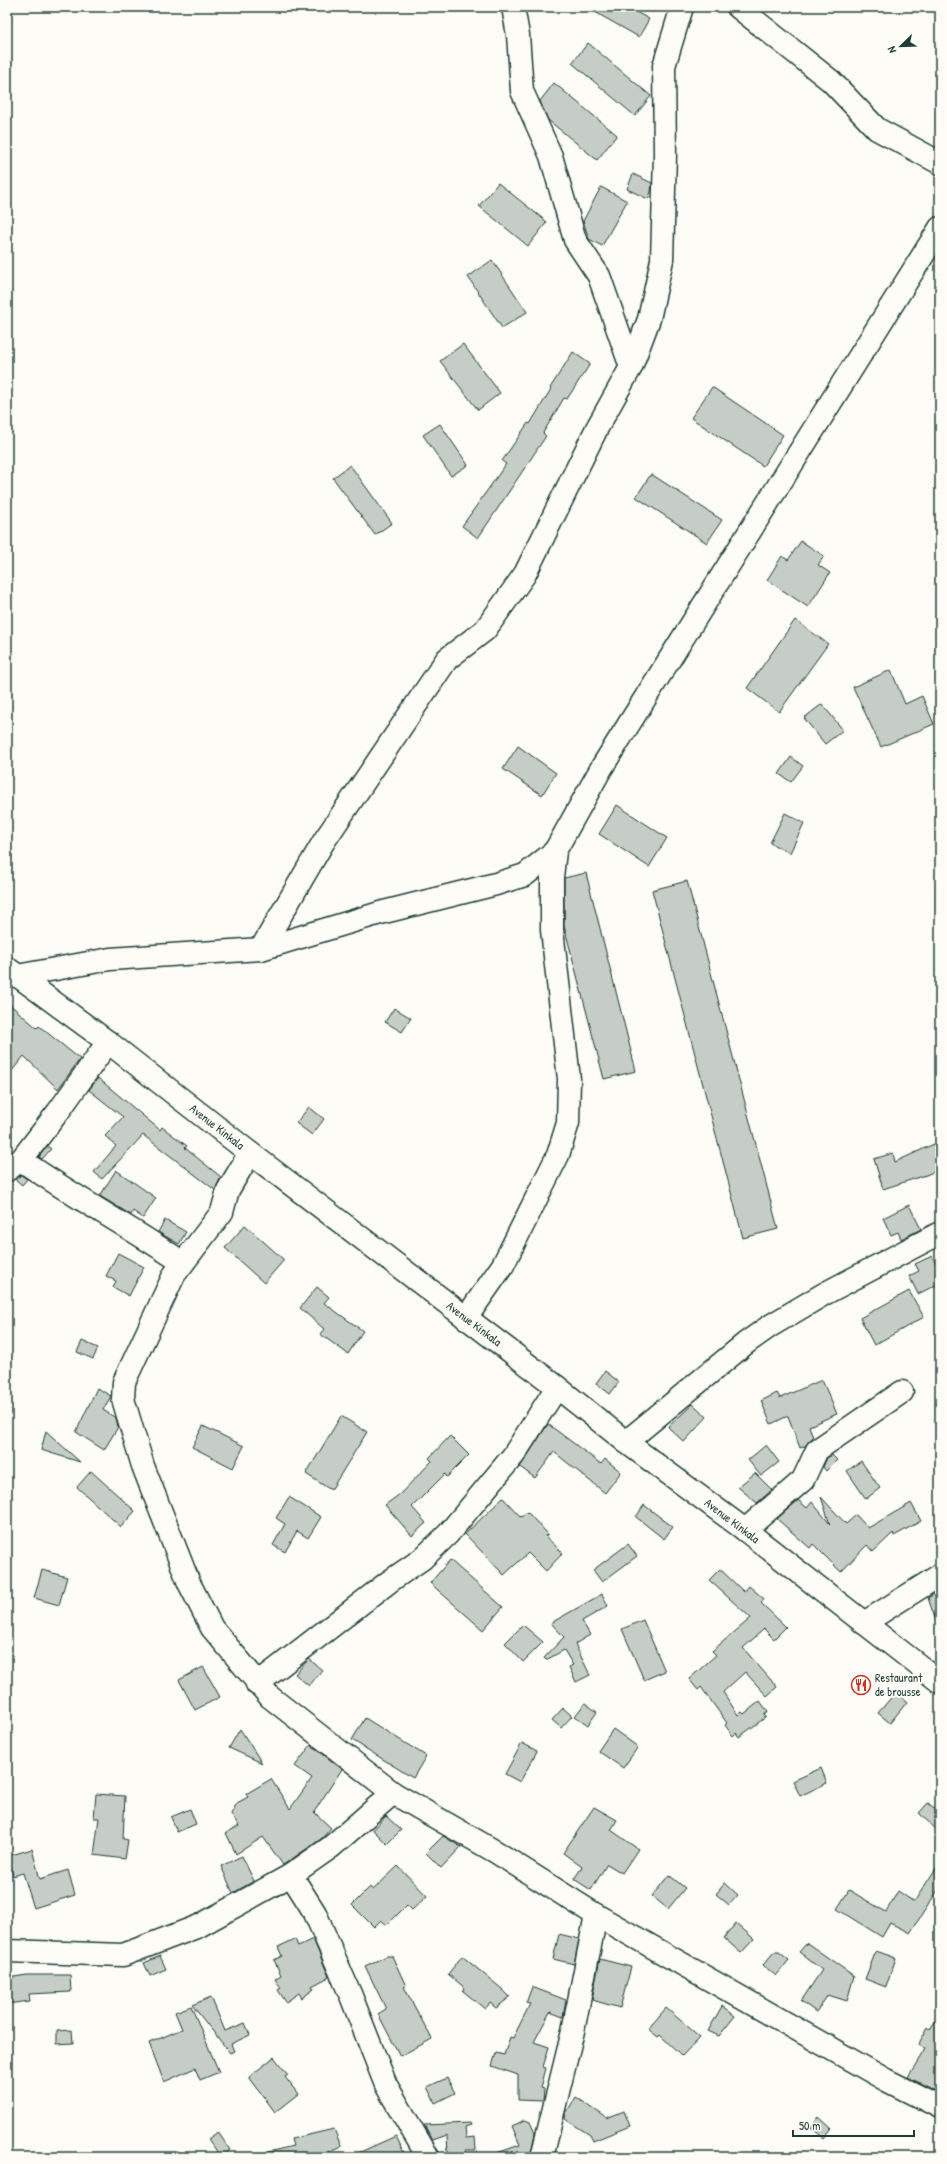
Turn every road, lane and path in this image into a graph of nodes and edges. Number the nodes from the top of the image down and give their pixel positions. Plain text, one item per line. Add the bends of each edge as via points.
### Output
1 (512, 7) edge
2 (682, 7) edge
3 (738, 7) edge
4 (940, 163) edge
5 (940, 228) edge
6 (631, 367) junction
7 (555, 851) junction
8 (261, 949) junction
9 (12, 972) edge
10 (108, 1042) junction
11 (250, 1153) junction
12 (14, 1165) edge
13 (940, 1233) edge
14 (183, 1263) junction
15 (466, 1318) junction
16 (557, 1387) junction
17 (902, 1392) dead end
18 (626, 1442) junction
19 (745, 1530) junction
20 (940, 1575) edge
21 (864, 1623) junction
22 (940, 1682) edge
23 (257, 1684) junction
24 (393, 1793) junction
25 (291, 1875) junction
26 (596, 1915) junction
27 (7, 1951) edge
28 (940, 2107) edge
29 (428, 2157) edge
30 (542, 2157) edge

1 - 6 street via 518,35 522,91 551,156 575,240 599,276
2 - 6 street via 664,66 662,260 649,319
3 - 4 street via 831,81 877,128
5 - 7 street via 602,767
6 - 8 street via 597,428 525,574 485,630 447,659 324,841
7 - 8 street via 525,875 380,913
7 - 15 street via 552,930 569,1079 568,1123 558,1155 503,1265
8 - 9 street via 110,958
9 - 10 street, Avenue Kinkala
10 - 11 street, Avenue Kinkala
10 - 12 street via 58,1112
11 - 14 street via 228,1190 222,1212
11 - 15 street, Avenue Kinkala
12 - 14 street via 139,1233
13 - 18 street via 824,1294 770,1326
14 - 23 street via 174,1275 124,1382 123,1399 144,1466 189,1583 212,1628
15 - 16 street, Avenue Kinkala
16 - 18 street, Avenue Kinkala
16 - 23 street via 514,1456 471,1510 448,1534 422,1559
17 - 19 street via 817,1450 803,1480
18 - 19 street, Avenue Kinkala
19 - 21 street, Avenue Kinkala
20 - 21 street
21 - 22 street, Avenue Kinkala
23 - 24 street via 270,1697
24 - 25 street via 332,1847
24 - 26 street via 496,1852
25 - 27 street via 199,1926 123,1955
25 - 29 street via 315,1913 386,2085
26 - 28 street via 886,2080
26 - 30 street via 573,2031

